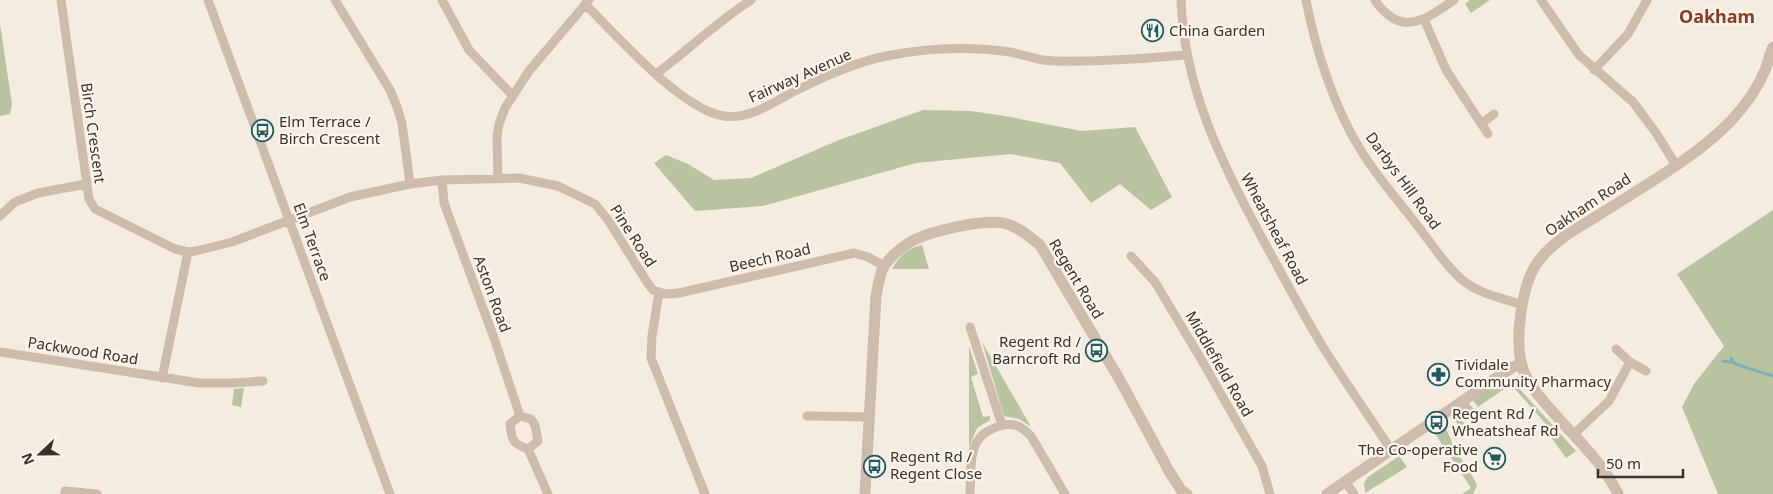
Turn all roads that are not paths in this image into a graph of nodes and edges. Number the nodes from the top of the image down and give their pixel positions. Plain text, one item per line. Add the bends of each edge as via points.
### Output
1 (60, 0) edge
2 (208, 0) edge
3 (335, 0) edge
4 (442, 0) edge
5 (751, 0) edge
6 (1181, 0) edge
7 (1306, 0) edge
8 (1375, 0) edge
9 (1454, 0) edge
10 (1541, 0) edge
11 (1647, 0) edge
12 (587, 2) edge
13 (1424, 19) junction
14 (1773, 47) edge
15 (1186, 54) junction
16 (1594, 70) junction
17 (656, 74) junction
18 (513, 96) junction
19 (1494, 114) dead end
20 (1481, 124) junction
21 (1488, 134) dead end
22 (1676, 165) junction
23 (498, 178) junction
24 (442, 180) junction
25 (86, 184) junction
26 (410, 184) junction
27 (0, 216) edge
28 (289, 220) junction
29 (188, 252) junction
30 (1130, 256) dead end
31 (884, 266) junction
32 (659, 292) junction
33 (1522, 305) junction
34 (970, 328) dead end
35 (1616, 349) dead end
36 (0, 352) edge
37 (1630, 362) junction
38 (1521, 364) junction
39 (1646, 371) dead end
40 (162, 378) junction
41 (263, 381) dead end
42 (520, 416) junction
43 (806, 416) dead end
44 (870, 417) junction
45 (1002, 425) junction
46 (1573, 435) junction
47 (528, 449) junction
48 (1392, 451) junction
49 (1345, 482) junction
50 (65, 494) edge
51 (97, 494) edge
52 (390, 494) edge
53 (548, 494) edge
54 (705, 494) edge
55 (865, 494) edge
56 (970, 494) edge
57 (1066, 494) edge
58 (1186, 494) edge
59 (1270, 494) edge
60 (1327, 494) edge
61 (1354, 494) edge
62 (1618, 494) edge

1 - 25 street, Birch Crescent
2 - 28 street, Elm Terrace
3 - 26 street via 397,106
4 - 18 street via 470,50
5 - 17 street
6 - 15 street, Wheatsheaf Road
7 - 33 street, Darbys Hill Road via 1312,32 1334,94 1360,149 1374,170 1457,275 1480,292
8 - 13 street via 1378,7 1395,19 1409,22
9 - 13 street
10 - 16 street via 1579,55
11 - 16 street via 1628,34
12 - 17 street, Fairway Avenue
12 - 18 street via 529,71
13 - 20 street via 1446,70
14 - 22 street, Oakham Road via 1745,106 1709,141
15 - 17 street, Fairway Avenue via 1080,61 1043,60 985,49 932,49 884,57 855,66 800,88 754,113 738,117 708,112 694,105
15 - 48 street, Wheatsheaf Road via 1216,149 1239,196 1322,346
16 - 22 street via 1633,102
18 - 23 street via 499,124
19 - 20 street
20 - 21 street
22 - 33 street, Oakham Road via 1545,253 1533,270
23 - 24 street, Pine Road
23 - 32 street, Pine Road via 518,178 558,186 595,204 647,282
24 - 26 street, Pine Road
24 - 42 street, Aston Road via 444,203
25 - 27 street via 38,193 15,202
25 - 29 street, Birch Crescent via 95,208 175,249
26 - 28 street, Pine Road via 350,196
28 - 29 street via 232,242
28 - 52 street, Elm Terrace
29 - 40 street
30 - 59 street, Middlefield Road via 1154,282 1201,360 1262,466
31 - 32 street, Beech Road via 854,253 679,293
31 - 44 street via 876,296
31 - 58 street, Regent Road via 916,239 964,226 990,222 1008,224 1026,233 1040,245 1169,471
32 - 54 street via 651,358
33 - 38 street, Oakham Road via 1518,350
34 - 45 street
35 - 37 street
36 - 40 street, Packwood Road
37 - 39 street
37 - 46 street via 1609,401
38 - 46 street, Oakham Road via 1545,404
38 - 48 street via 1506,371
40 - 41 street, Packwood Road via 199,383
42 - 47 street, Aston Road via 531,419 535,425 538,441
42 - 47 street via 510,424 511,439
43 - 44 street
44 - 55 street
45 - 56 street via 985,431 972,449
45 - 57 street via 1016,424 1024,428
46 - 62 street, Oakham Road via 1598,461
47 - 53 street
48 - 49 street
49 - 60 street
49 - 61 street
50 - 51 street via 65,491

